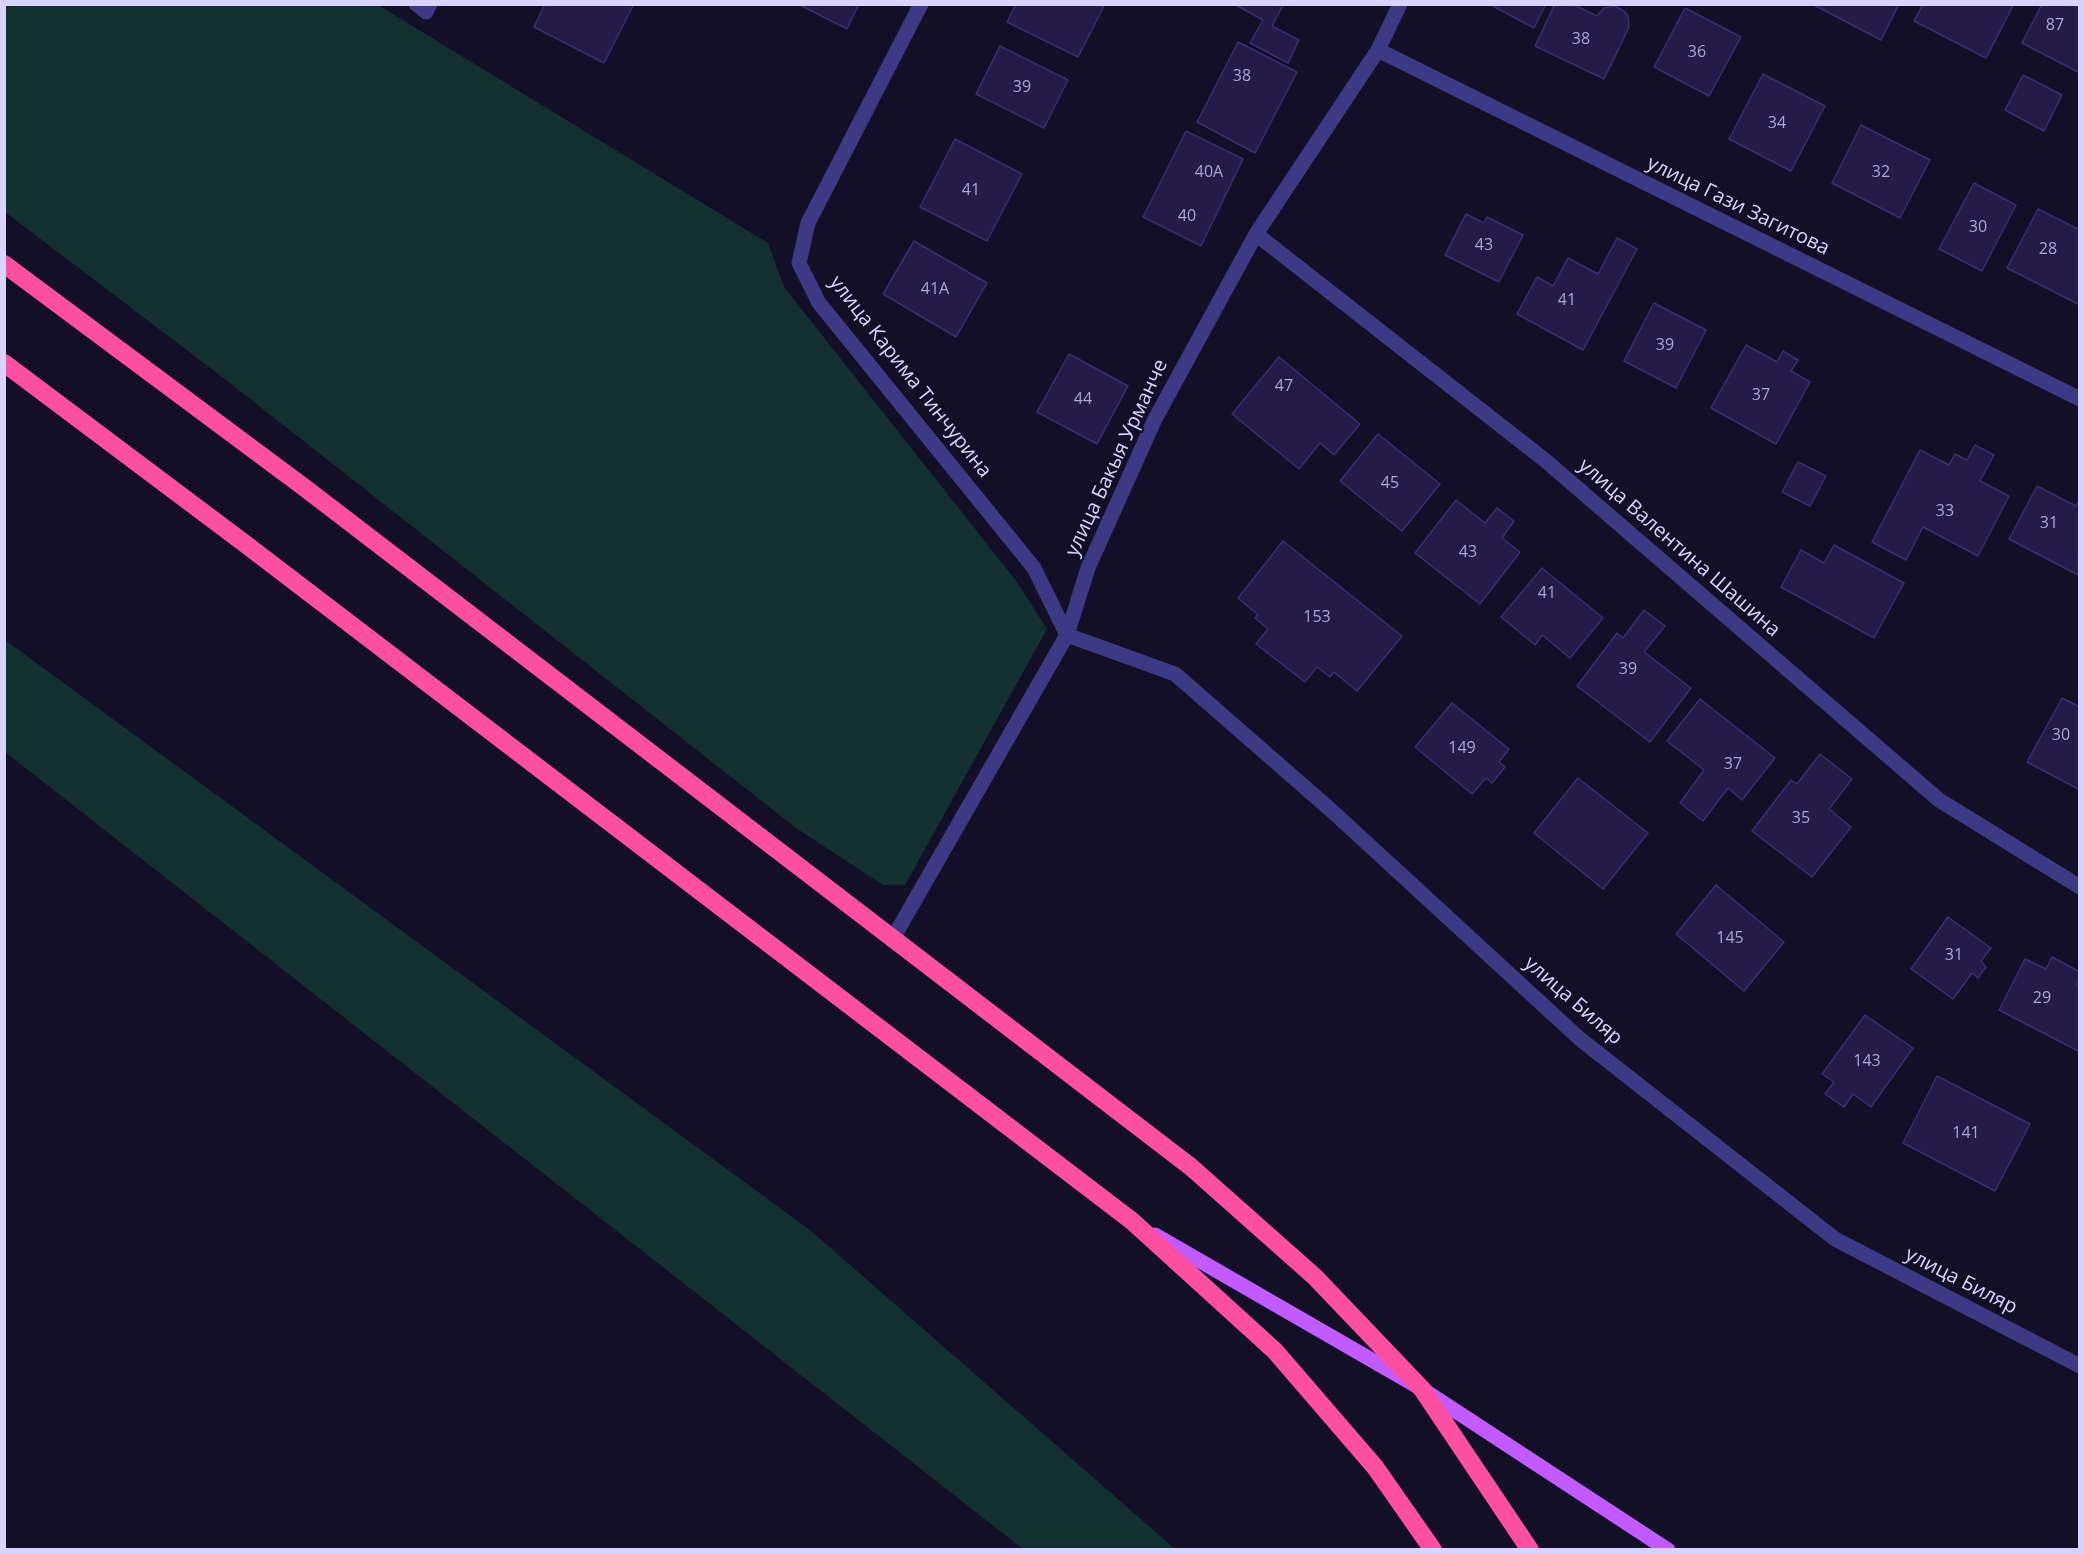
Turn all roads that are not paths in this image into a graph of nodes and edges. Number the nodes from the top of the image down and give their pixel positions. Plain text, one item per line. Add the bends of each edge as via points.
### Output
1 (921, 4) edge
2 (1400, 4) edge
3 (1378, 50) junction
4 (1256, 234) junction
5 (4, 264) edge
6 (4, 363) edge
7 (2079, 399) edge
8 (1067, 635) junction
9 (2079, 887) edge
10 (892, 940) junction
11 (1131, 1221) junction
12 (2079, 1366) edge
13 (1422, 1389) junction
14 (1433, 1550) edge
15 (1530, 1550) edge
16 (1668, 1550) edge

1 - 8 street, улица Карима Тинчурина via 808,223 800,263 819,303 1034,568
2 - 3 street, улица Бакыя Урманче
3 - 4 street, улица Бакыя Урманче
3 - 7 street, улица Гази Загитова
4 - 8 street, улица Бакыя Урманче via 1155,419 1088,568
4 - 9 street, улица Валентина Шашина via 1546,461 1939,800
5 - 10 highway via 305,489
6 - 11 highway
8 - 10 street, улица Бакыя Урманче
8 - 12 street, улица Биляр via 1175,674 1332,811 1580,1039 1835,1239
10 - 13 highway via 1191,1167 1315,1277
11 - 13 main road
11 - 14 highway via 1275,1351 1375,1467
13 - 15 highway
13 - 16 main road

